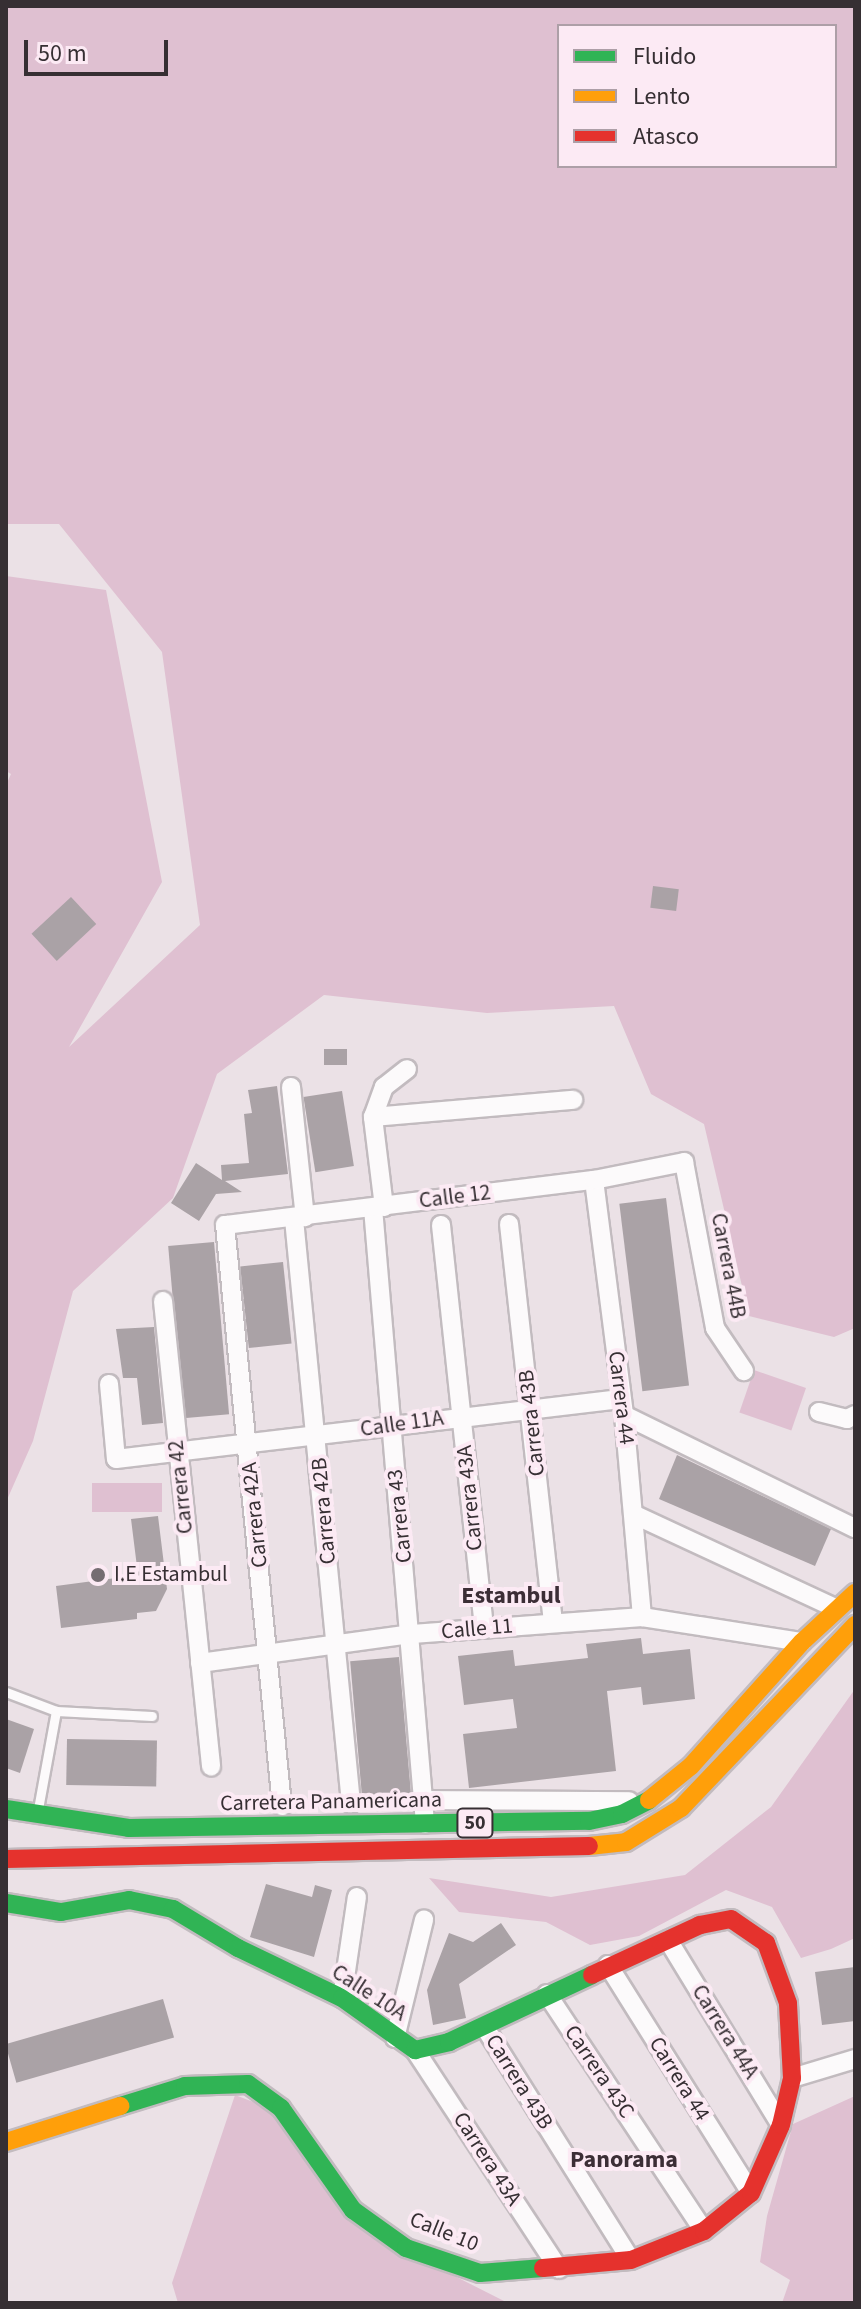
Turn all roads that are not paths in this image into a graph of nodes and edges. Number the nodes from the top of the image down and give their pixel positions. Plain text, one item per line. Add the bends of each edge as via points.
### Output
1 (407, 1069) dead end
2 (291, 1087) dead end
3 (573, 1100) dead end
4 (373, 1117) junction
5 (684, 1162) joint
6 (594, 1180) junction
7 (378, 1208) junction
8 (300, 1218) junction
9 (509, 1224) dead end
10 (225, 1225) joint
11 (441, 1225) dead end
12 (163, 1301) dead end
13 (744, 1371) dead end
14 (109, 1384) dead end
15 (530, 1407) junction
16 (622, 1407) junction
17 (819, 1412) dead end
18 (855, 1415) edge
19 (462, 1416) junction
20 (390, 1425) junction
21 (317, 1438) junction
22 (248, 1446) junction
23 (177, 1453) junction
24 (635, 1515) junction
25 (855, 1528) edge
26 (855, 1593) edge
27 (835, 1608) junction
28 (642, 1617) junction
29 (553, 1622) junction
30 (855, 1625) edge
31 (484, 1629) junction
32 (412, 1634) junction
33 (802, 1642) junction
34 (337, 1644) junction
35 (270, 1655) junction
36 (200, 1663) junction
37 (6, 1692) edge
38 (56, 1711) junction
39 (152, 1716) dead end
40 (211, 1767) dead end
41 (423, 1800) junction
42 (648, 1801) junction
43 (351, 1803) dead end
44 (282, 1806) dead end
45 (6, 1809) edge
46 (37, 1817) junction
47 (425, 1824) junction
48 (6, 1859) edge
49 (357, 1897) dead end
50 (6, 1903) edge
51 (424, 1920) dead end
52 (668, 1940) junction
53 (608, 1965) junction
54 (547, 1994) junction
55 (342, 1998) junction
56 (484, 2026) junction
57 (395, 2038) junction
58 (415, 2050) junction
59 (855, 2059) edge
60 (792, 2078) junction
61 (781, 2125) junction
62 (6, 2142) edge
63 (751, 2193) junction
64 (704, 2231) junction
65 (631, 2260) junction
66 (559, 2269) junction

1 - 4 street via 384,1087
2 - 8 street, Carrera 42B
3 - 4 street
4 - 7 street, Carrera 43
5 - 6 street, Calle 12
5 - 13 street, Carrera 44B via 715,1328
6 - 7 street, Calle 12
6 - 16 street, Carrera 44
7 - 8 street, Calle 12
7 - 20 street, Carrera 43
8 - 10 street, Calle 12
8 - 21 street, Carrera 42B
9 - 15 street, Carrera 43B
10 - 22 street, Carrera 42A
11 - 19 street, Carrera 43A
12 - 23 street, Carrera 42
14 - 23 street, Calle 11A via 116,1459
15 - 16 street, Calle 11A
15 - 19 street, Calle 11A
15 - 29 street, Carrera 43B
16 - 24 street, Carrera 44
16 - 25 street
17 - 18 street via 847,1419
19 - 20 street, Calle 11A
19 - 31 street, Carrera 43A
20 - 21 street, Calle 11A
20 - 32 street, Carrera 43
21 - 22 street, Calle 11A
21 - 34 street, Carrera 42B
22 - 23 street, Calle 11A
22 - 35 street, Carrera 42A
23 - 36 street, Carrera 42
24 - 27 street
24 - 28 street, Carrera 44
26 - 27 main road, Carretera Panamericana / 50
27 - 33 main road, Carretera Panamericana / 50
28 - 29 street, Calle 11
28 - 33 street, Calle 11
29 - 31 street, Calle 11
30 - 48 main road, 50 via 692,1798 660,1825 626,1842
31 - 32 street, Calle 11
32 - 34 street, Calle 11
32 - 41 street, Carrera 43
33 - 42 main road, Carretera Panamericana / 50 via 691,1766
34 - 35 street, Calle 11
34 - 43 street, Carrera 42B
35 - 36 street, Calle 11
35 - 44 street, Carrera 42A
36 - 40 street, Carrera 42
37 - 38 lane
38 - 39 lane
38 - 46 lane
41 - 42 street
41 - 47 street, Carrera 43
42 - 47 main road, Carretera Panamericana / 50 via 589,1821
45 - 46 main road, Carretera Panamericana / 50
46 - 47 main road, Carretera Panamericana / 50 via 129,1828
49 - 55 street
50 - 55 main road, Calle 10A via 61,1912 129,1900 173,1909 238,1948
51 - 57 street
52 - 53 main road, Calle 10A
52 - 60 main road, Calle 10A via 700,1925 731,1919 766,1943 788,2003
52 - 61 street, Carrera 44A
53 - 54 main road, Calle 10A
53 - 63 street, Carrera 44
54 - 56 main road, Calle 10A
54 - 64 street, Carrera 43C
55 - 57 main road, Calle 10A
56 - 58 main road, Calle 10A
56 - 65 street, Carrera 43B
57 - 58 main road, Calle 10A
58 - 66 street, Carrera 43A
59 - 60 street
60 - 61 main road
61 - 63 main road, Calle 10
62 - 66 main road, Calle 10 via 185,2086 248,2084 281,2108 353,2210 406,2248 480,2273
63 - 64 main road, Calle 10
64 - 65 main road, Calle 10
65 - 66 main road, Calle 10

